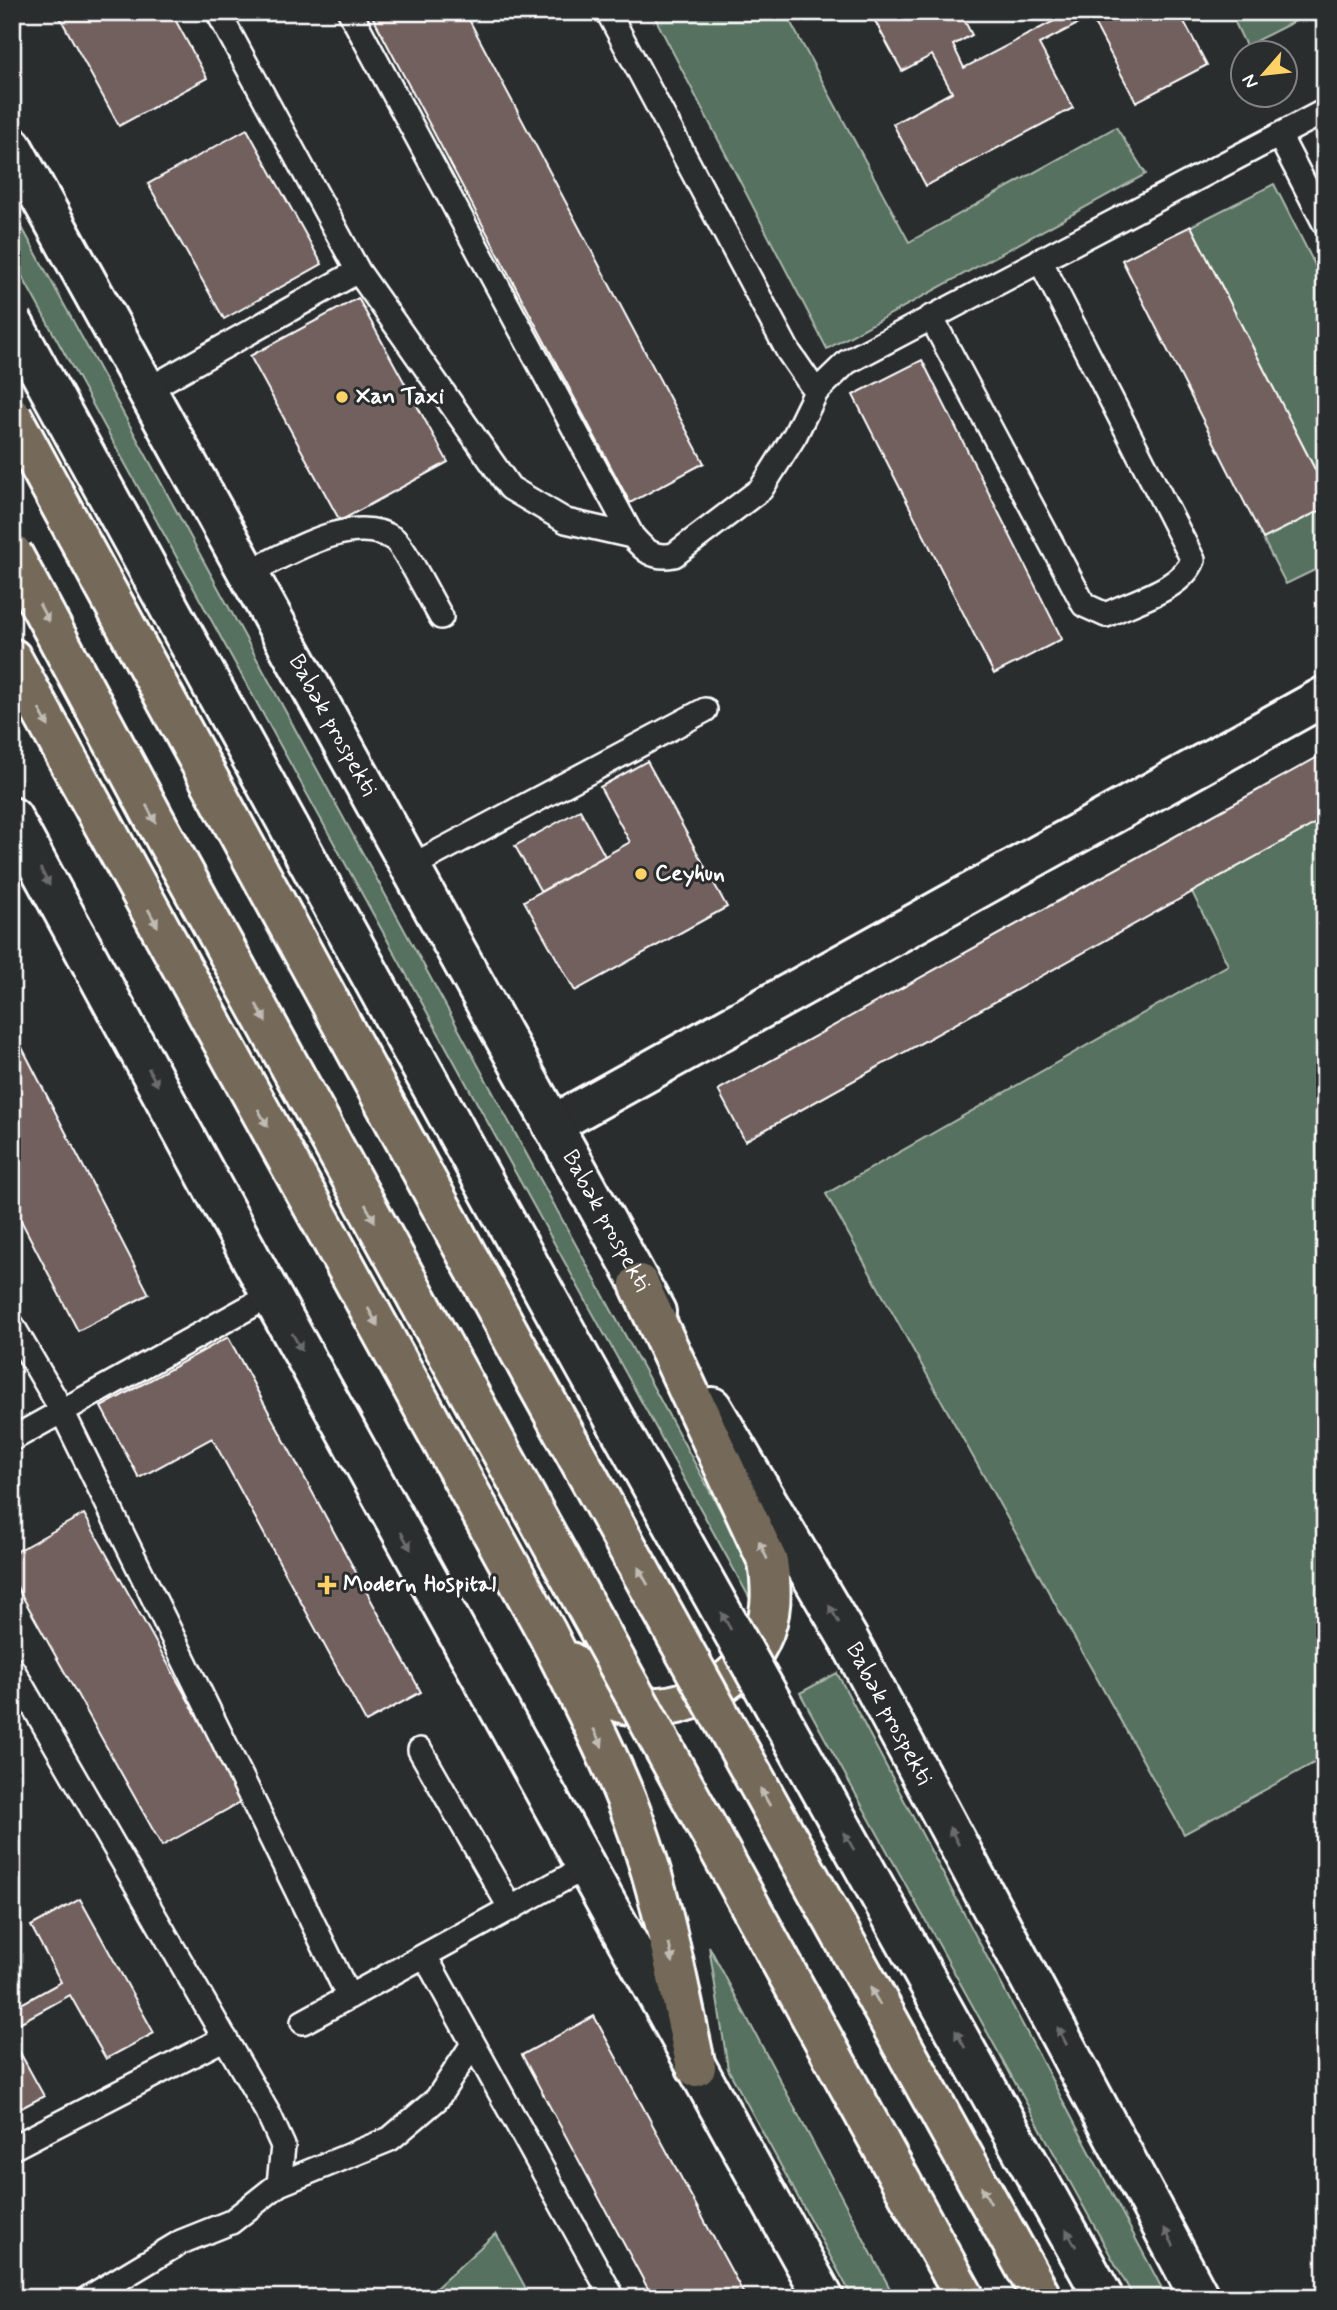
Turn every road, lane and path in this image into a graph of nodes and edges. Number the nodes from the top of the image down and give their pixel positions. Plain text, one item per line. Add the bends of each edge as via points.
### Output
1 (218, 12) edge
2 (350, 12) edge
3 (608, 12) edge
4 (1325, 111) edge
5 (1279, 135) junction
6 (12, 146) edge
7 (1325, 224) edge
8 (1040, 260) junction
9 (358, 271) junction
10 (931, 317) junction
11 (12, 321) edge
12 (147, 390) junction
13 (816, 392) junction
14 (12, 416) edge
15 (632, 536) junction
16 (12, 553) edge
17 (248, 573) junction
18 (441, 617) dead end
19 (12, 658) edge
20 (1325, 696) edge
21 (705, 710) dead end
22 (12, 817) edge
23 (410, 867) junction
24 (552, 1125) junction
25 (639, 1284) junction
26 (271, 1295) junction
27 (12, 1325) edge
28 (61, 1409) junction
29 (12, 1439) edge
30 (547, 1633) junction
31 (12, 1669) edge
32 (420, 1750) dead end
33 (586, 1867) junction
34 (511, 1909) junction
35 (425, 1956) junction
36 (349, 1997) junction
37 (303, 2022) dead end
38 (225, 2038) junction
39 (473, 2044) junction
40 (696, 2067) junction
41 (12, 2148) edge
42 (279, 2184) junction
43 (88, 2298) edge
44 (612, 2298) edge
45 (824, 2298) edge
46 (965, 2298) edge
47 (1042, 2298) edge
48 (1104, 2298) edge
49 (1200, 2298) edge

1 - 9 lane
2 - 15 lane
3 - 13 lane via 788,351
4 - 5 lane
5 - 7 lane
5 - 8 lane
6 - 12 main road, Babək prospekti
8 - 10 lane
8 - 10 lane via 1193,560 1177,581 1106,615 1084,605
9 - 12 lane
9 - 15 lane via 510,488 566,521
10 - 13 lane via 847,362
48 -> 11 main road, bridge via 582,1361
12 - 17 main road, Babək prospekti
13 - 15 lane via 761,489 674,555 659,558
47 -> 14 main road, bridge via 542,1394
16 -> 46 main road, bridge
17 - 18 lane via 332,534 371,530 395,540
17 - 23 main road, Babək prospekti
19 -> 30 main road
20 - 24 main road
21 - 23 lane
22 -> 26 main road
23 - 24 main road, Babək prospekti
24 - 25 main road, Babək prospekti
30 -> 25 main road via 601,1694 628,1704 660,1707 700,1698 737,1673 760,1642 770,1613 768,1562
49 -> 25 main road, Babək prospekti via 849,1640
26 - 28 lane
26 -> 33 main road
27 - 28 lane
28 - 29 lane
28 - 36 lane
30 -> 40 main road via 623,1792 643,1848 661,1906
31 - 38 lane
32 - 34 lane
33 - 34 lane
33 - 40 main road
34 - 35 lane
35 - 36 lane
35 - 39 lane
36 - 37 lane
38 - 41 lane
38 - 42 lane via 283,2146
39 - 42 lane via 437,2099 390,2139
39 - 44 lane
40 - 45 main road
42 - 43 lane via 231,2222 181,2242

